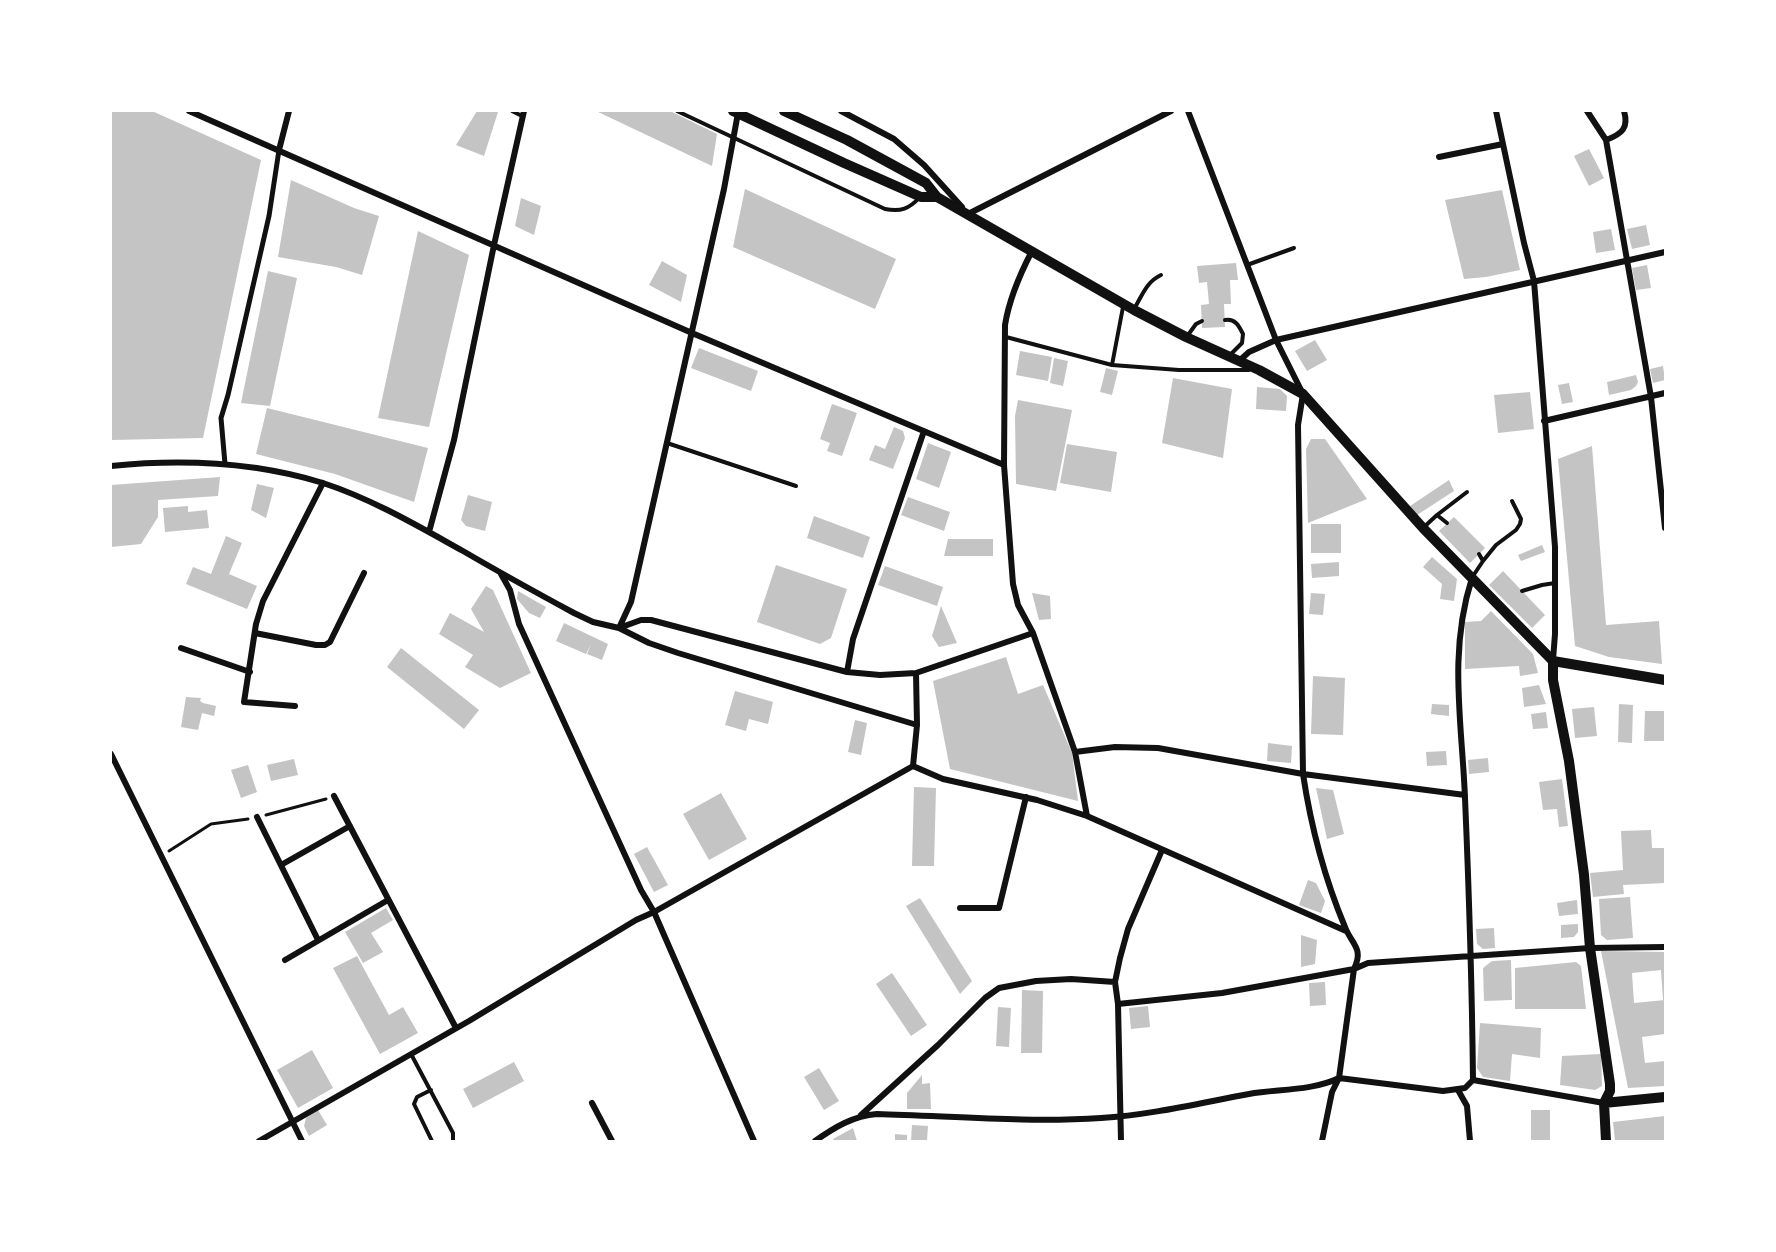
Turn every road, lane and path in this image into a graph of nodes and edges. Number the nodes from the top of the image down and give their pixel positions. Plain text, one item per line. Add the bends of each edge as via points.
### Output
1 (189, 111) edge
2 (289, 111) edge
3 (512, 111) edge
4 (676, 111) edge
5 (784, 111) edge
6 (841, 111) edge
7 (1171, 111) edge
8 (1188, 111) edge
9 (1496, 111) edge
10 (1587, 111) edge
11 (1623, 111) edge
12 (736, 112) edge
13 (523, 114) edge
14 (734, 138) junction
15 (1606, 140) junction
16 (1503, 144) junction
17 (279, 150) junction
18 (1439, 157) dead end
19 (921, 197) junction
20 (937, 197) junction
21 (968, 215) junction
22 (494, 245) junction
23 (1294, 248) dead end
24 (1032, 251) junction
25 (1665, 252) edge
26 (1626, 260) junction
27 (1246, 265) junction
28 (1161, 275) dead end
29 (1534, 281) junction
30 (1124, 304) junction
31 (1134, 310) junction
32 (1225, 320) dead end
33 (1202, 321) dead end
34 (692, 333) junction
35 (1005, 337) junction
36 (1186, 337) junction
37 (1276, 340) junction
38 (1228, 357) junction
39 (1239, 361) junction
40 (1112, 365) junction
41 (1259, 370) junction
42 (1303, 393) junction
43 (1665, 393) edge
44 (1651, 397) junction
45 (1544, 421) junction
46 (924, 431) junction
47 (667, 443) junction
48 (225, 464) junction
49 (1004, 465) junction
50 (111, 466) edge
51 (323, 483) junction
52 (796, 486) dead end
53 (1467, 492) dead end
54 (1512, 501) dead end
55 (1437, 515) junction
56 (1447, 524) dead end
57 (1423, 528) junction
58 (1665, 528) edge
59 (429, 532) junction
60 (1479, 554) dead end
61 (1483, 561) junction
62 (364, 573) dead end
63 (501, 573) junction
64 (1472, 578) junction
65 (1555, 583) junction
66 (1522, 591) dead end
67 (620, 628) junction
68 (255, 633) junction
69 (1033, 633) junction
70 (181, 648) dead end
71 (1552, 661) junction
72 (250, 672) junction
73 (847, 672) junction
74 (916, 673) junction
75 (1665, 680) edge
76 (295, 706) dead end
77 (918, 725) junction
78 (1075, 752) junction
79 (111, 754) edge
80 (913, 766) junction
81 (1303, 774) junction
82 (1465, 795) junction
83 (334, 796) joint
84 (1026, 797) junction
85 (1087, 816) junction
86 (258, 817) junction
87 (350, 826) junction
88 (1162, 850) junction
89 (160, 856) junction
90 (281, 865) junction
91 (388, 900) junction
92 (960, 908) dead end
93 (654, 912) junction
94 (1346, 932) junction
95 (318, 940) junction
96 (1590, 948) junction
97 (1665, 948) edge
98 (1472, 956) junction
99 (285, 960) dead end
100 (1354, 969) junction
101 (1115, 982) junction
102 (1118, 1004) junction
103 (456, 1028) junction
104 (411, 1054) junction
105 (1339, 1078) junction
106 (1473, 1080) junction
107 (431, 1090) junction
108 (1458, 1090) junction
109 (1665, 1097) edge
110 (592, 1103) dead end
111 (1604, 1103) junction
112 (861, 1116) junction
113 (1120, 1117) junction
114 (292, 1122) junction
115 (259, 1141) edge
116 (302, 1141) edge
117 (432, 1141) edge
118 (453, 1141) edge
119 (612, 1141) edge
120 (754, 1141) edge
121 (815, 1141) edge
122 (1121, 1141) edge
123 (1322, 1141) edge
124 (1470, 1141) edge
125 (1606, 1141) edge

1 - 17 street
2 - 17 street
3 - 13 lane
4 - 14 lane
5 - 20 main road via 926,183
6 - 21 street via 894,139 924,165
7 - 21 street
8 - 27 street
9 - 16 street
10 - 15 street
11 - 15 street via 1626,128
12 - 14 street
12 - 19 main road
13 - 22 street
14 - 19 lane via 885,209 905,210
14 - 34 street
15 - 26 street
16 - 18 street
16 - 29 street
17 - 22 street
17 - 48 street via 269,216 221,418
19 - 20 main road
20 - 21 main road
21 - 24 main road
22 - 34 street
22 - 59 street via 454,440
23 - 27 lane
24 - 30 main road
24 - 35 street via 1007,314
25 - 26 street
26 - 29 street
26 - 44 street
27 - 37 street
28 - 31 lane via 1146,286
29 - 37 street
29 - 45 street
30 - 31 main road
30 - 40 lane
31 - 36 main road
32 - 38 lane via 1233,320 1243,334 1242,343
33 - 36 lane
34 - 46 street
34 - 47 street
35 - 40 lane
35 - 49 street
36 - 38 main road
37 - 39 street
37 - 42 street
38 - 39 main road
39 - 41 main road
40 - 41 lane
41 - 42 main road
42 - 57 main road
42 - 81 street via 1298,425
43 - 44 street
44 - 45 street
44 - 58 street
45 - 65 street
46 - 49 street
46 - 73 street via 853,639
47 - 52 lane
47 - 67 street via 631,602
48 - 50 street
48 - 51 street
49 - 69 street via 1013,584 1018,605
51 - 59 street
51 - 68 street via 263,601
53 - 55 lane
54 - 61 lane via 1520,524
55 - 56 lane
55 - 57 lane
57 - 64 main road
59 - 63 street
60 - 61 lane
61 - 64 lane
62 - 68 street via 325,645
63 - 67 street via 574,614
63 - 93 street via 519,624
64 - 71 main road via 1505,606
64 - 82 street via 1464,600 1457,648
65 - 66 lane
65 - 71 street
67 - 73 street via 651,620
67 - 77 street via 649,643
68 - 72 street
69 - 74 street
69 - 78 street
70 - 72 street
71 - 75 main road
71 - 96 main road via 1569,761
72 - 76 street via 244,702
73 - 74 street
74 - 77 street
77 - 80 street
78 - 81 street via 1115,747 1158,748
78 - 85 street
79 - 89 street
80 - 84 street via 943,779
80 - 93 street
81 - 82 street
81 - 94 street via 1321,862
82 - 98 street
83 - 86 path
83 - 87 street
84 - 85 street
84 - 92 street via 999,908
85 - 88 street
86 - 89 path via 211,824
86 - 90 street
87 - 90 street
87 - 91 street
88 - 94 street
88 - 101 street via 1128,929
89 - 114 street
90 - 95 street
91 - 95 street
91 - 103 street
93 - 103 street
93 - 120 street
94 - 100 street via 1359,953
95 - 99 street
96 - 97 street
96 - 98 street
96 - 111 main road via 1610,1084
98 - 100 street via 1368,963
98 - 106 street
100 - 102 street via 1222,993
100 - 105 street
101 - 102 street
101 - 112 street via 1071,979 999,988
102 - 113 street
103 - 104 street
104 - 107 lane
104 - 114 street
105 - 108 street via 1425,1090
105 - 113 street via 1324,1084
105 - 123 street via 1332,1092
106 - 108 street
106 - 111 street
107 - 117 lane via 417,1097 414,1104
107 - 118 lane via 453,1133
108 - 124 street via 1467,1106
109 - 111 main road
110 - 119 street
111 - 125 main road
112 - 113 street via 1058,1120
112 - 121 street
113 - 122 street
114 - 115 street
114 - 116 street

